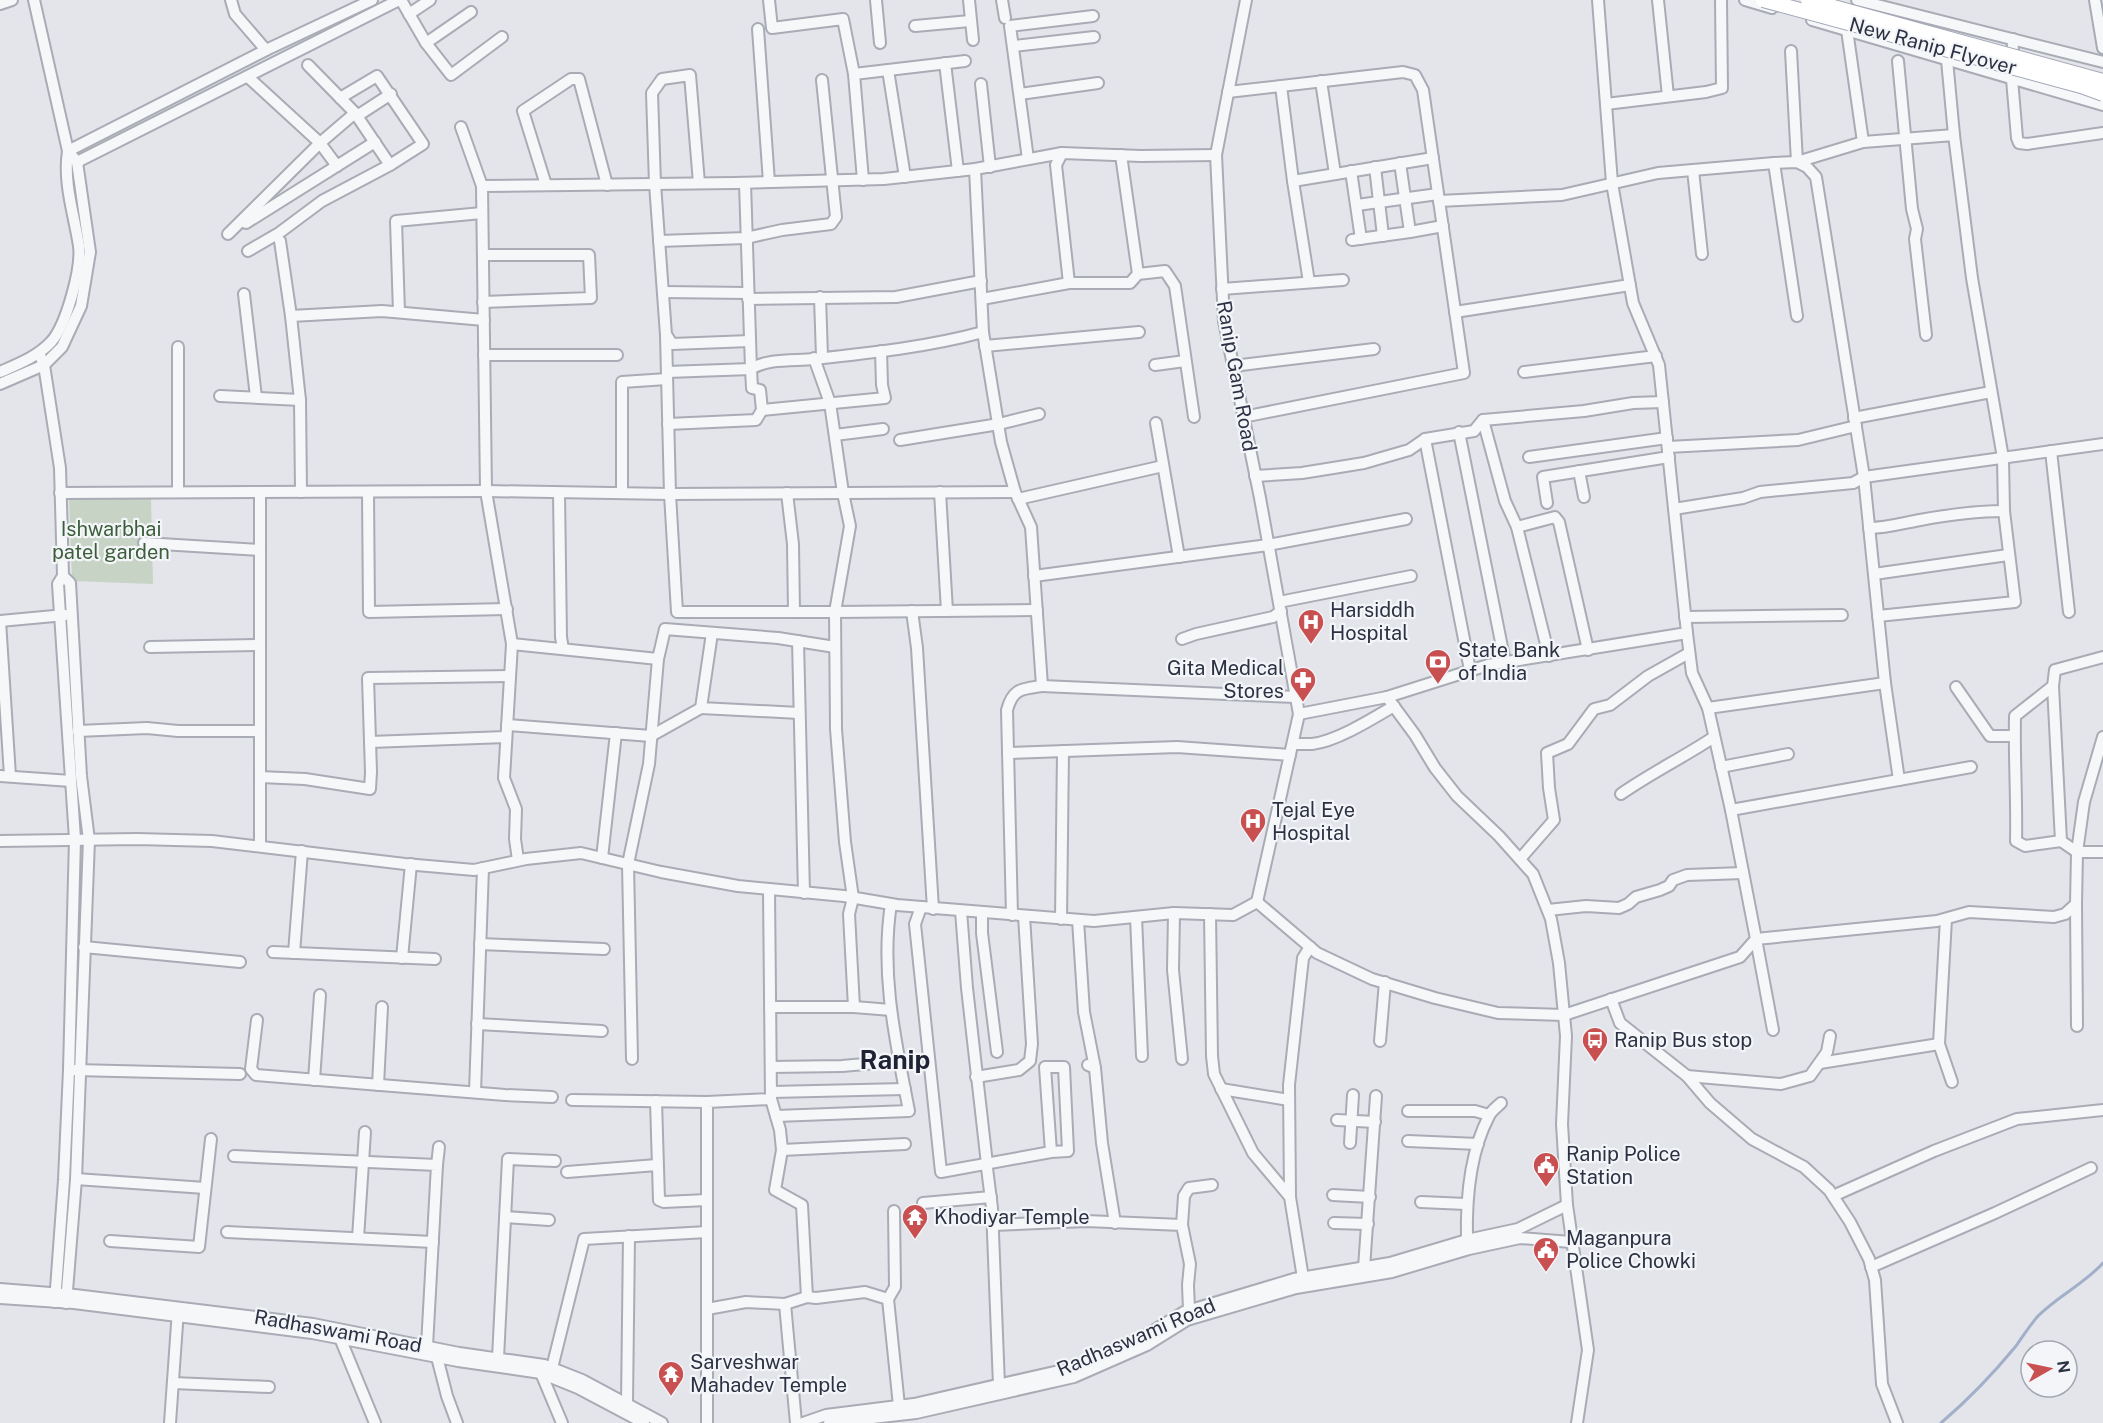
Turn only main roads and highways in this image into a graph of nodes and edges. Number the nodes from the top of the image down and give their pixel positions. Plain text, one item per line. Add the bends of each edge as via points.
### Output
1 (1763, 0) edge
2 (1808, 0) edge
3 (2103, 81) edge
4 (2103, 94) edge

1 - 4 main road, New Ranip Flyover, bridge
2 - 3 main road, New Ranip Flyover, bridge

